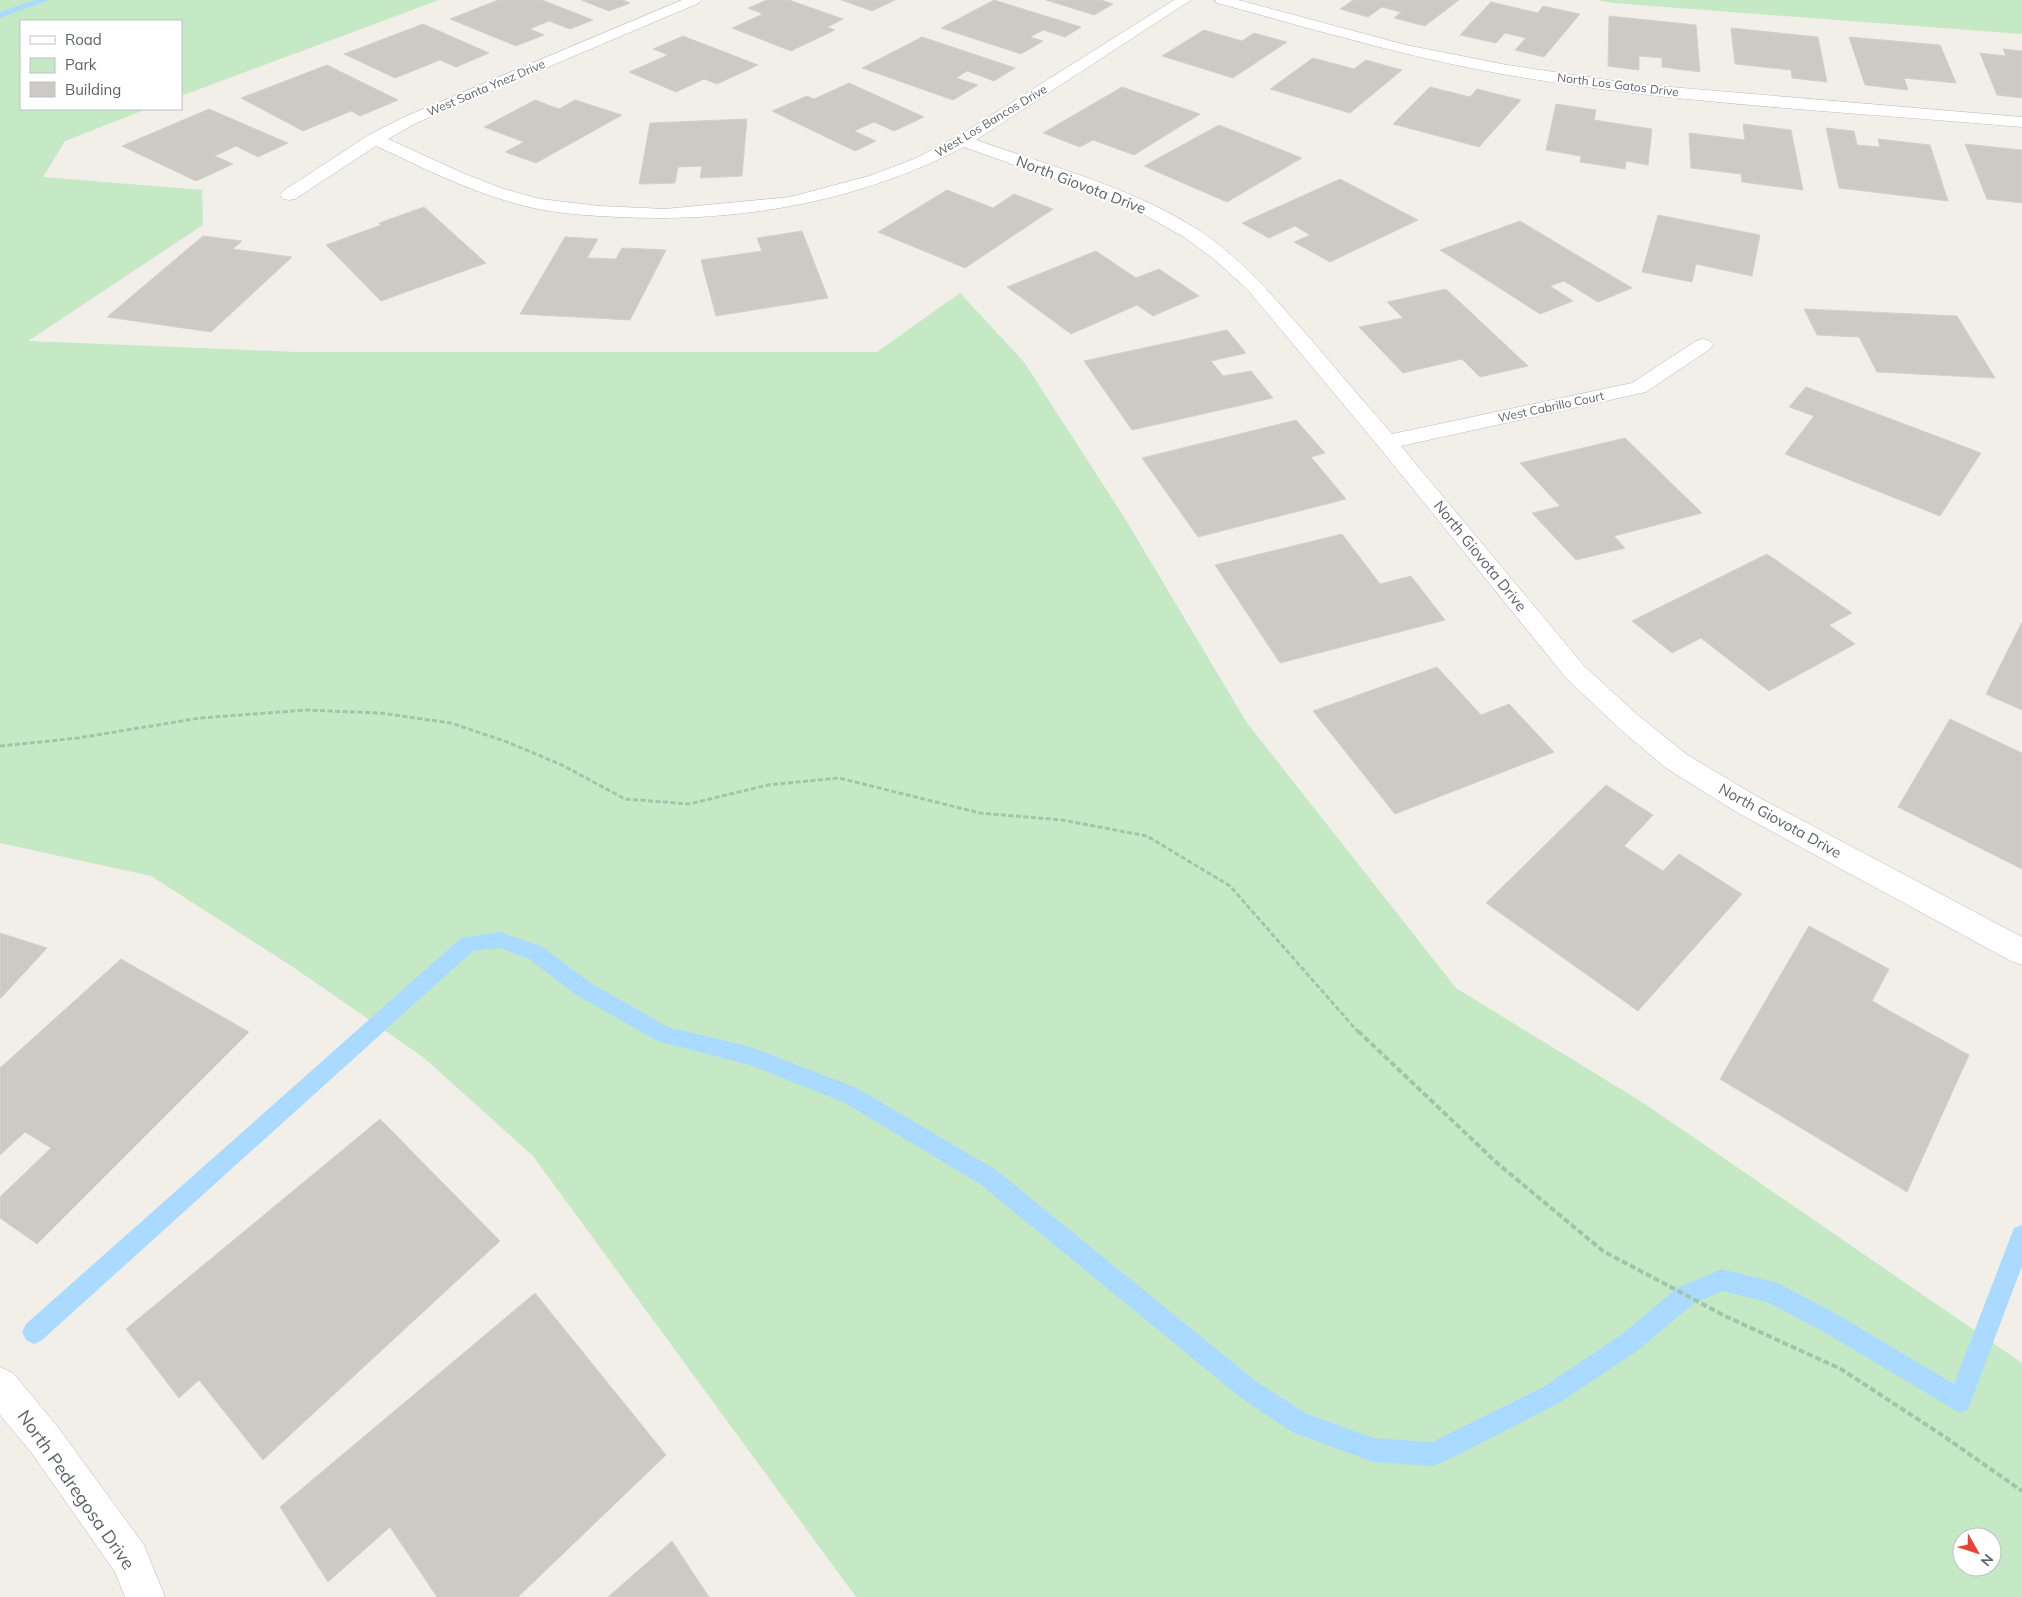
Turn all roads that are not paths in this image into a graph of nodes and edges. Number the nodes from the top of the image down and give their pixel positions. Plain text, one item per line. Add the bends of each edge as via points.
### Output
1 (694, 0) edge
2 (1184, 0) edge
3 (1222, 0) edge
4 (2022, 122) edge
5 (375, 139) junction
6 (963, 141) junction
7 (289, 195) dead end
8 (1703, 346) dead end
9 (1388, 442) junction
10 (2022, 952) edge
11 (0, 1386) edge
12 (146, 1597) edge

1 - 5 street, West Santa Ynez Drive via 410,120
2 - 6 street, West Los Bancos Drive
3 - 4 street, North Los Gatos Drive via 1404,49 1507,70 1635,89
5 - 6 street, West Los Bancos Drive via 459,178 540,204 600,212 665,214 791,202 875,180 920,163
5 - 7 street, West Santa Ynez Drive
6 - 9 street, North Giovota Drive via 1113,194 1149,210 1206,244 1254,285
8 - 9 street, West Cabrillo Court via 1639,388
9 - 10 street, North Giovota Drive via 1574,672 1676,761 1748,805
11 - 12 street, North Pedregosa Drive via 44,1440 130,1559

